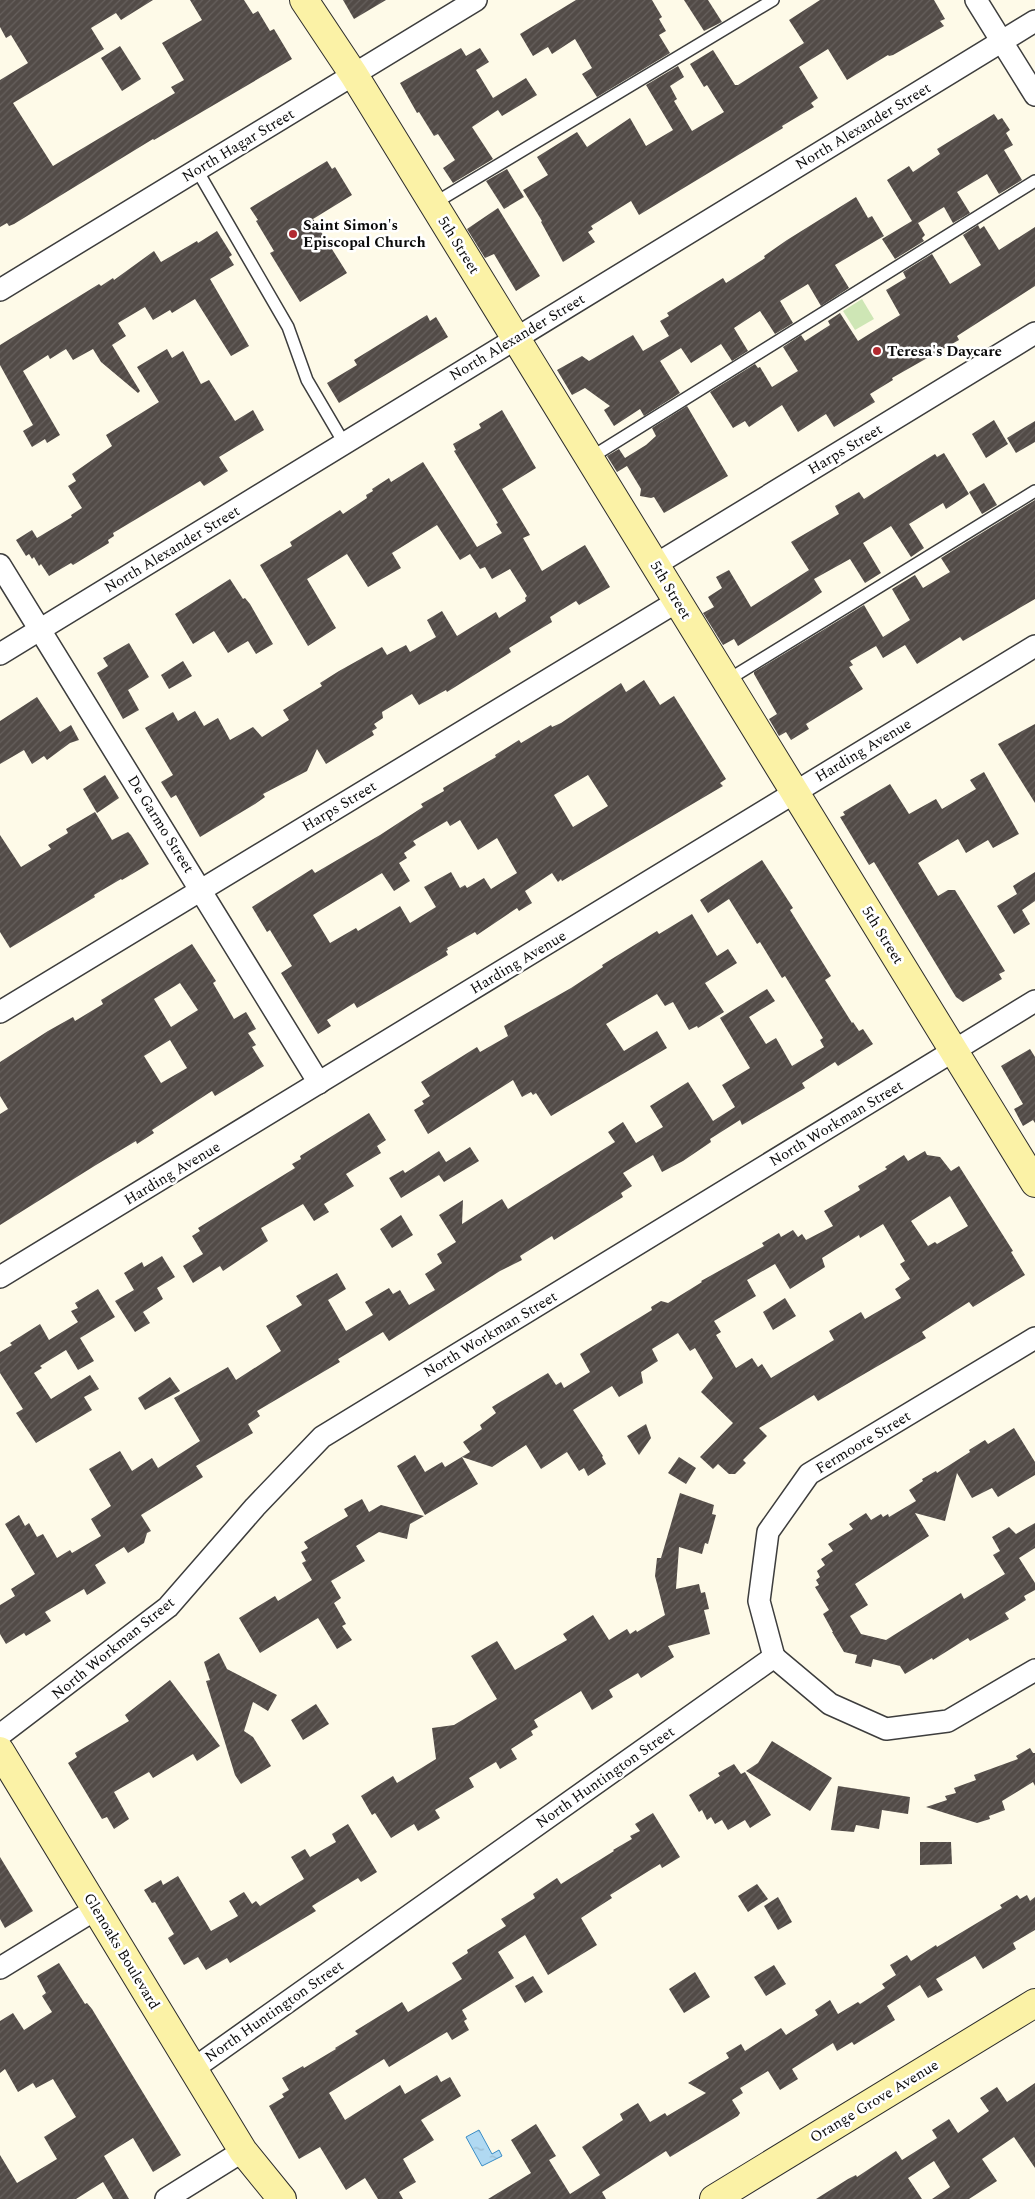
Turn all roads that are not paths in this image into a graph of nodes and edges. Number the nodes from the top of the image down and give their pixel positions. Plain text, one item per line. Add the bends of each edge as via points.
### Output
1 (304, 0) edge
2 (476, 0) edge
3 (773, 0) edge
4 (976, 0) edge
5 (1035, 21) edge
6 (1001, 42) junction
7 (354, 75) junction
8 (1035, 95) edge
9 (197, 170) junction
10 (1035, 181) edge
11 (434, 204) junction
12 (0, 290) edge
13 (1035, 333) edge
14 (516, 338) junction
15 (344, 443) junction
16 (590, 458) junction
17 (1035, 491) edge
18 (0, 565) edge
19 (655, 565) junction
20 (678, 601) junction
21 (40, 629) junction
22 (1035, 646) edge
23 (0, 654) edge
24 (726, 681) junction
25 (795, 792) junction
26 (202, 890) junction
27 (1035, 1001) edge
28 (0, 1012) edge
29 (954, 1050) junction
30 (320, 1083) junction
31 (1035, 1182) edge
32 (0, 1277) edge
33 (1035, 1338) edge
34 (774, 1657) junction
35 (1035, 1670) edge
36 (0, 1736) edge
37 (0, 1751) edge
38 (96, 1909) junction
39 (0, 1968) edge
40 (1035, 2003) edge
41 (194, 2069) junction
42 (243, 2151) junction
43 (166, 2199) edge
44 (264, 2199) edge
45 (282, 2199) edge
46 (714, 2199) edge

1 - 7 street, 5th Street
2 - 7 street, North Hagar Street
3 - 11 lane
4 - 6 street
5 - 6 street, North Alexander Street
6 - 8 street
6 - 14 street, North Alexander Street
7 - 9 street, North Hagar Street
7 - 11 street, 5th Street
9 - 12 street, North Hagar Street
9 - 15 lane via 288,327 307,380
10 - 16 lane
11 - 14 street, 5th Street
13 - 19 street, Harps Street
14 - 15 street, North Alexander Street
14 - 16 street, 5th Street
15 - 21 street, North Alexander Street
16 - 19 street, 5th Street
17 - 24 lane
18 - 21 street, De Garmo Street
19 - 20 street, 5th Street
20 - 24 street, 5th Street
20 - 26 street, Harps Street
21 - 23 street, North Alexander Street
21 - 26 street, De Garmo Street
22 - 25 street, Harding Avenue
24 - 25 street, 5th Street
25 - 29 street, 5th Street
25 - 30 street, Harding Avenue
26 - 28 street, Harps Street
26 - 30 street, De Garmo Street
27 - 29 street, North Workman Street
29 - 31 street, 5th Street
29 - 36 street, North Workman Street via 322,1437 255,1507 168,1607
30 - 32 street, Harding Avenue
33 - 34 street, Fermoore Street via 810,1474 768,1532 759,1601
34 - 35 street via 830,1704 886,1729 948,1721
34 - 41 street, North Huntington Street
37 - 38 street, Glenoaks Boulevard
38 - 39 street
38 - 41 street, Glenoaks Boulevard
40 - 46 street, Orange Grove Avenue
41 - 42 street, Glenoaks Boulevard
42 - 43 street
42 - 44 street, Glenoaks Boulevard
42 - 45 street, Glenoaks Boulevard

